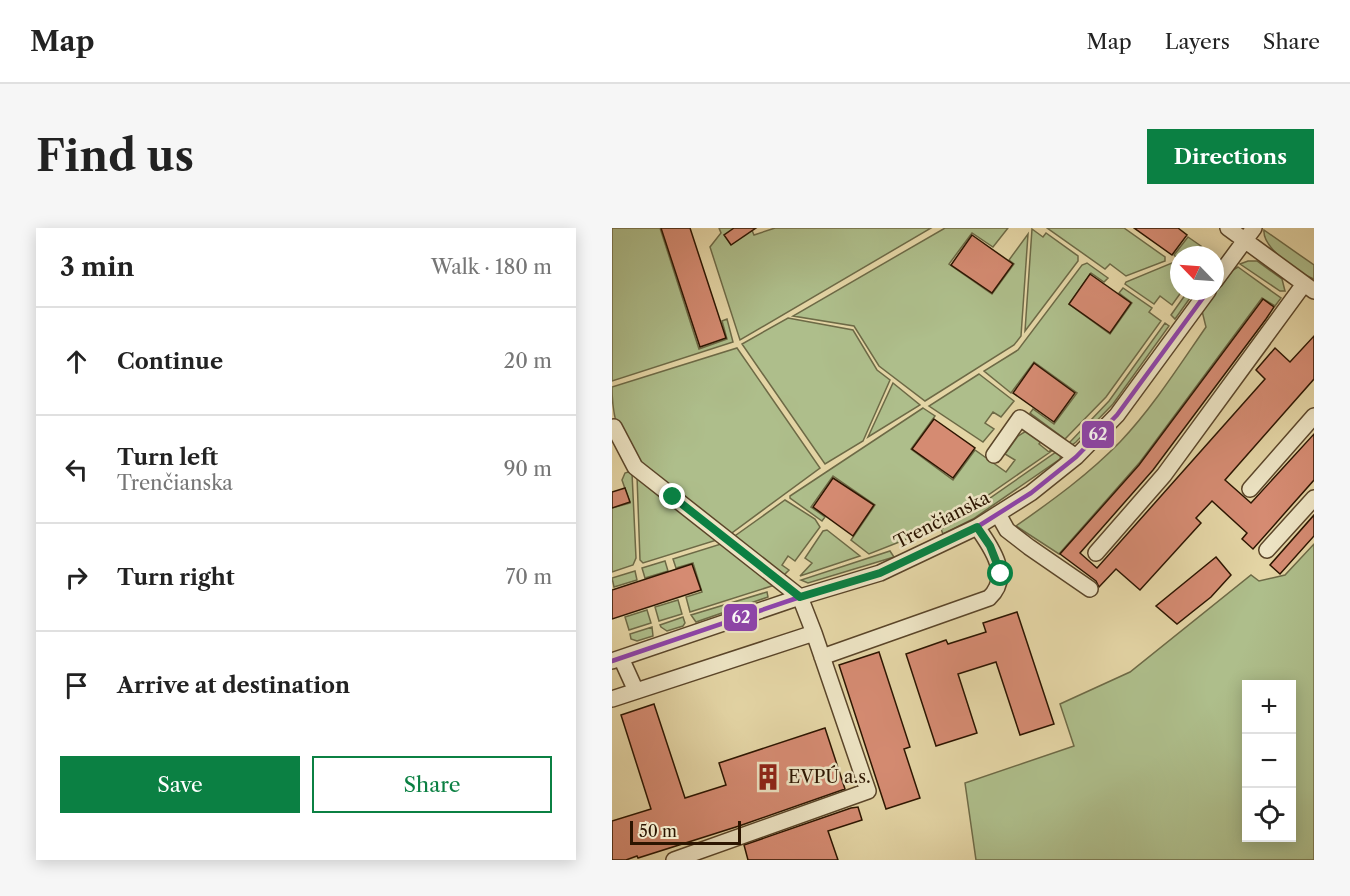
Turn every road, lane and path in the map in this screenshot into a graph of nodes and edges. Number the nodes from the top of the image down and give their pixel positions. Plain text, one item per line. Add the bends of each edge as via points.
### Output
1 (1228, 228) edge
2 (1249, 234) edge
3 (1224, 269) edge
4 (1309, 288) edge
5 (1201, 300) edge
6 (1314, 417) edge
7 (612, 428) edge
8 (994, 454) dead end
9 (1076, 457) junction
10 (1250, 489) dead end
11 (1314, 498) edge
12 (998, 514) junction
13 (977, 527) junction
14 (1267, 550) dead end
15 (1096, 553) dead end
16 (1090, 589) dead end
17 (800, 597) junction
18 (814, 633) junction
19 (822, 657) junction
20 (617, 660) edge
21 (636, 691) junction
22 (612, 699) edge
23 (674, 860) edge

1 - 2 street
2 - 3 street
2 - 4 street
4 - 15 street via 1164,475
5 - 9 street, Trenčianska via 1117,415
6 - 10 street
7 - 17 street via 635,467
8 - 9 street via 1020,418
9 - 12 street, Trenčianska
11 - 14 street
12 - 13 street, Trenčianska
12 - 16 street via 1007,530
13 - 17 street, Trenčianska via 880,573
13 - 19 street via 1001,574 998,590 989,598
17 - 18 street
17 - 20 street, Trenčianska
18 - 19 street
18 - 21 street
19 - 23 street via 868,791
20 - 21 street
21 - 22 street

